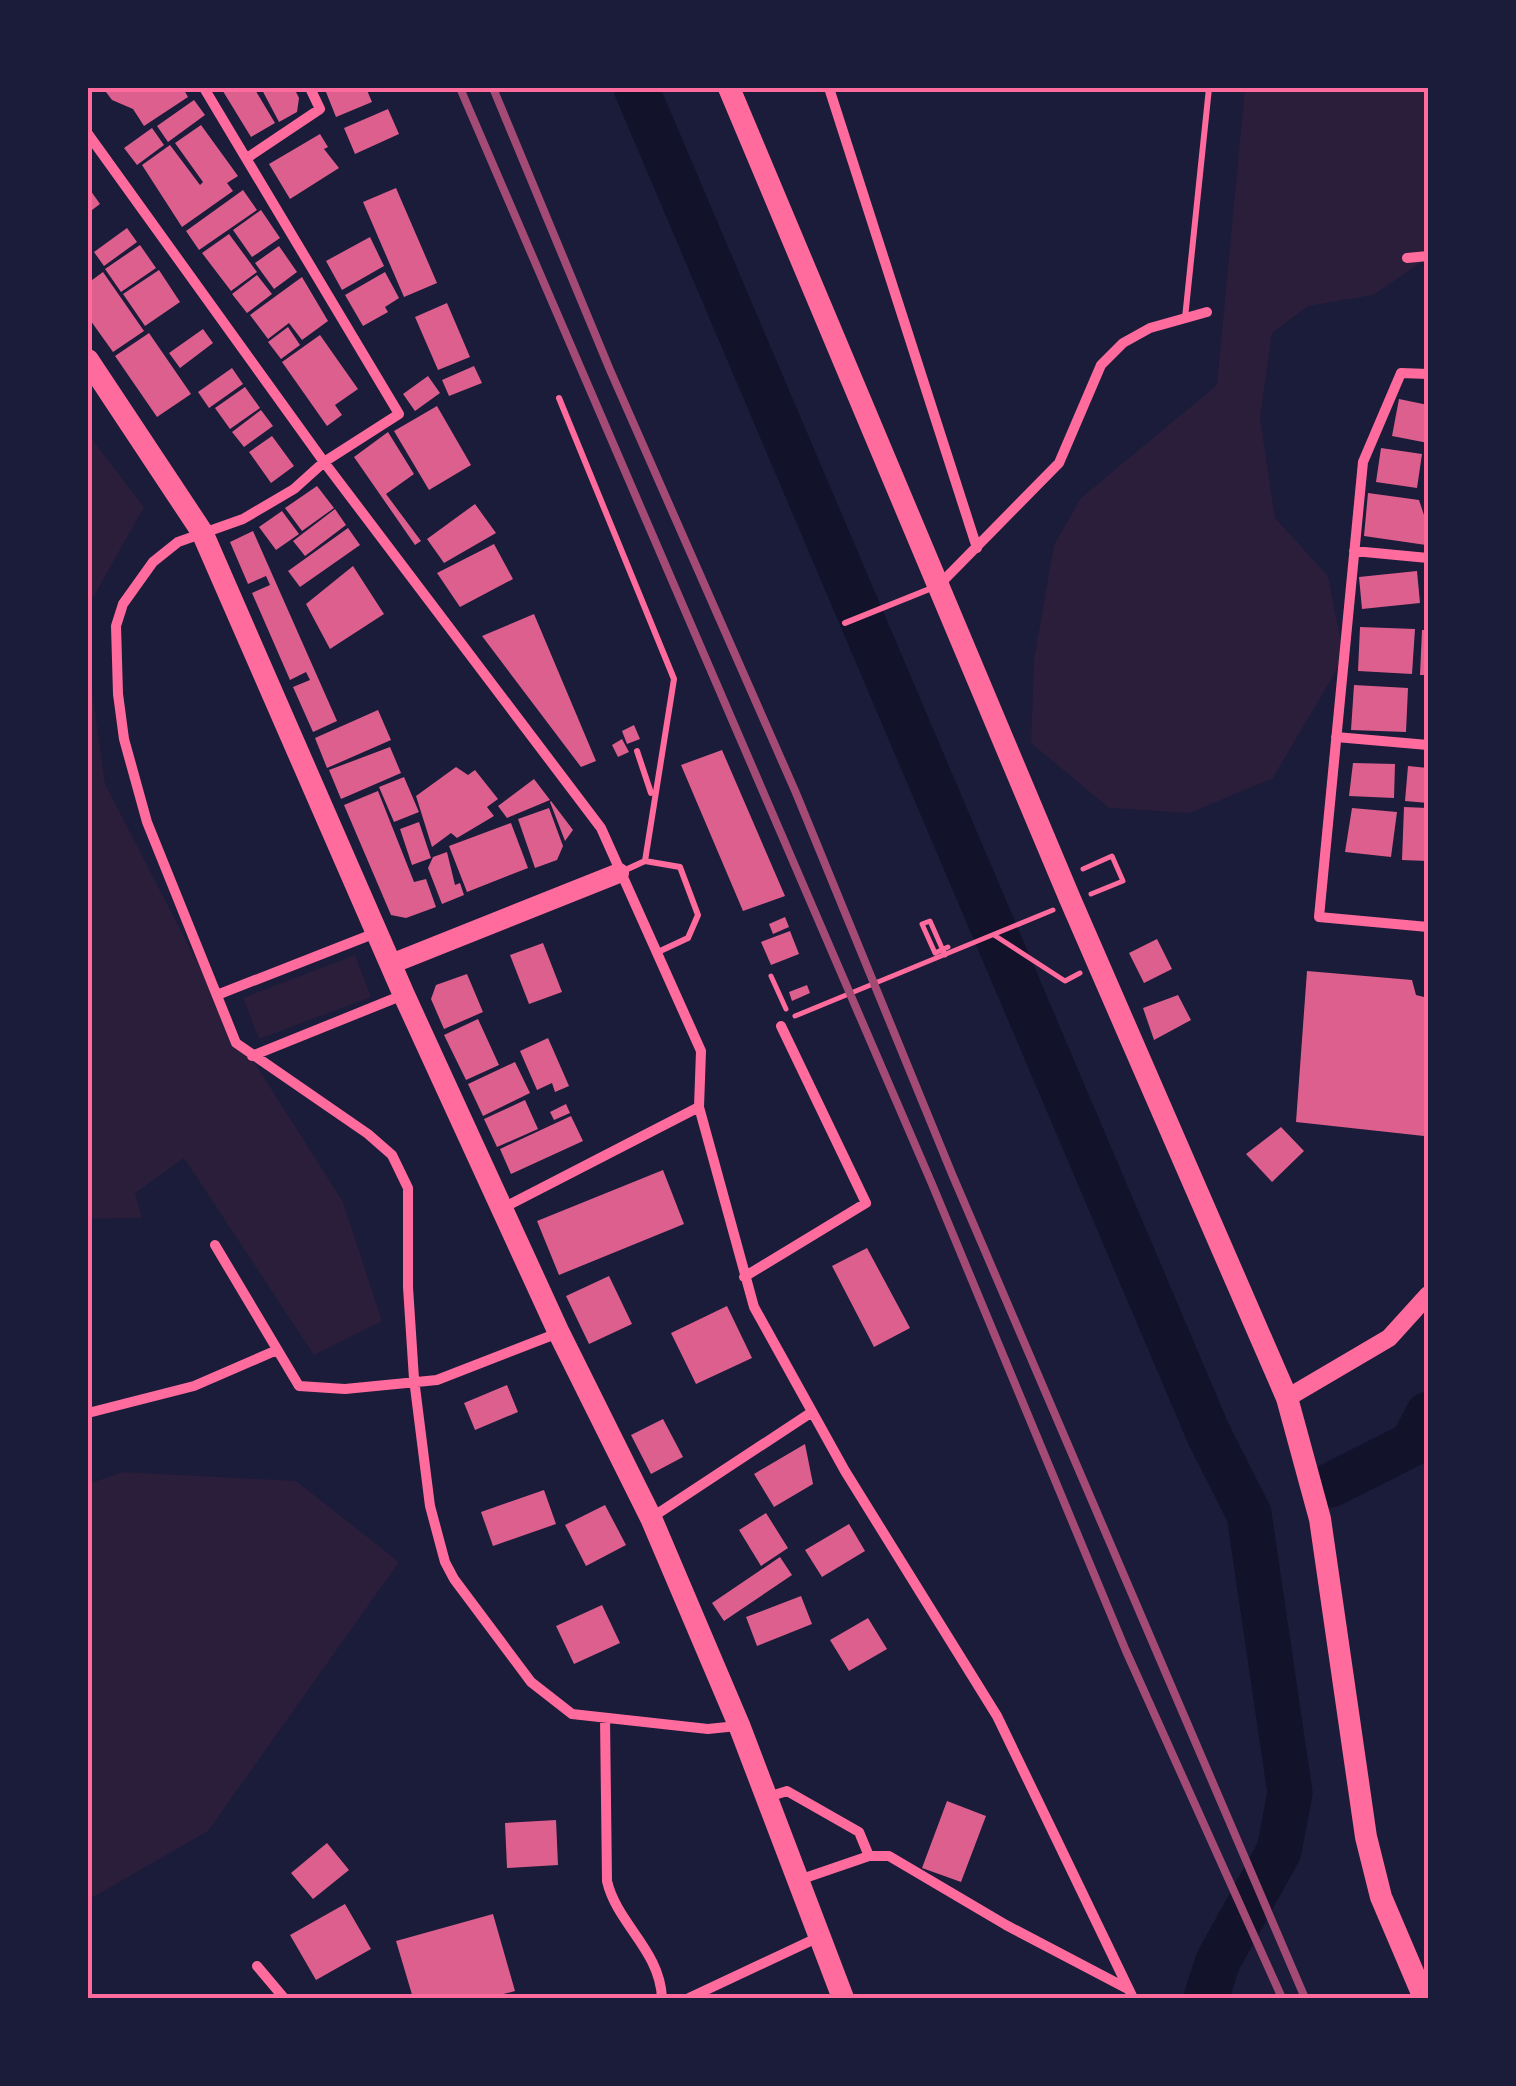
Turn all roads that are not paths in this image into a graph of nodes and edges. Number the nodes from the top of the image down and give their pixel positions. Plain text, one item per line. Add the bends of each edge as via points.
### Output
1 (204, 88) edge
2 (310, 88) edge
3 (730, 88) edge
4 (829, 88) edge
5 (1209, 88) edge
6 (88, 134) edge
7 (247, 158) junction
8 (1428, 256) edge
9 (1407, 258) dead end
10 (1208, 312) dead end
11 (1185, 320) junction
12 (88, 362) edge
13 (1428, 374) edge
14 (559, 398) dead end
15 (324, 462) junction
16 (202, 532) junction
17 (977, 548) junction
18 (1354, 551) junction
19 (1428, 558) edge
20 (938, 585) junction
21 (845, 623) dead end
22 (1336, 737) junction
23 (1428, 744) edge
24 (638, 751) dead end
25 (652, 796) junction
26 (645, 861) junction
27 (620, 873) junction
28 (1428, 926) edge
29 (378, 932) junction
30 (656, 953) junction
31 (391, 964) junction
32 (216, 995) junction
33 (404, 995) junction
34 (781, 1026) dead end
35 (252, 1056) junction
36 (699, 1107) junction
37 (503, 1208) junction
38 (215, 1245) dead end
39 (744, 1276) junction
40 (1428, 1296) edge
41 (559, 1332) junction
42 (277, 1350) junction
43 (414, 1379) junction
44 (1287, 1398) junction
45 (812, 1412) junction
46 (88, 1413) edge
47 (652, 1518) junction
48 (605, 1718) junction
49 (739, 1725) junction
50 (764, 1798) junction
51 (869, 1856) junction
52 (798, 1880) junction
53 (819, 1936) junction
54 (257, 1966) dead end
55 (1131, 1994) edge
56 (284, 1998) edge
57 (662, 1998) edge
58 (689, 1998) edge
59 (844, 1998) edge
60 (1424, 1998) edge

1 - 7 street
2 - 7 street via 320,109
3 - 20 main road
4 - 17 street
5 - 11 lane
6 - 15 street
7 - 15 street via 399,414
8 - 9 street
10 - 11 street
11 - 17 street via 1150,328 1101,364 1059,462
12 - 16 main road
13 - 18 street via 1400,372 1363,462
14 - 25 lane via 674,679
15 - 16 street via 243,519
15 - 27 street via 601,828
16 - 29 main road
16 - 32 street via 153,562 122,604 116,626 118,694 134,780
17 - 20 street
18 - 19 street
18 - 22 street
20 - 21 lane
20 - 44 main road
22 - 23 street
22 - 28 street via 1319,917
24 - 25 lane
25 - 26 lane
26 - 27 lane
26 - 30 lane via 680,867 698,915 688,938
27 - 30 street
27 - 31 main road
29 - 31 main road
29 - 32 street
30 - 36 street via 701,1052
31 - 33 main road
32 - 35 street via 236,1042
33 - 35 street
33 - 37 main road
34 - 39 street via 866,1203
35 - 43 street via 368,1134 400,1168 408,1188
36 - 37 street
36 - 39 street
37 - 41 main road
38 - 42 street
39 - 45 street via 771,1345
40 - 44 street via 1389,1338
41 - 43 street via 473,1370
41 - 47 main road
42 - 43 street via 299,1386
42 - 46 street via 194,1386
43 - 48 street via 430,1506 454,1579 530,1682 572,1714
44 - 60 main road via 1320,1519 1366,1837 1381,1897
45 - 47 street
45 - 55 street via 997,1716
47 - 49 main road
48 - 49 street via 708,1729
48 - 57 street via 610,1897 650,1952
49 - 50 main road
50 - 51 street via 786,1791 859,1832
50 - 52 main road
51 - 52 street
51 - 55 street via 889,1856
52 - 53 main road
53 - 58 street
53 - 59 main road
54 - 56 street

